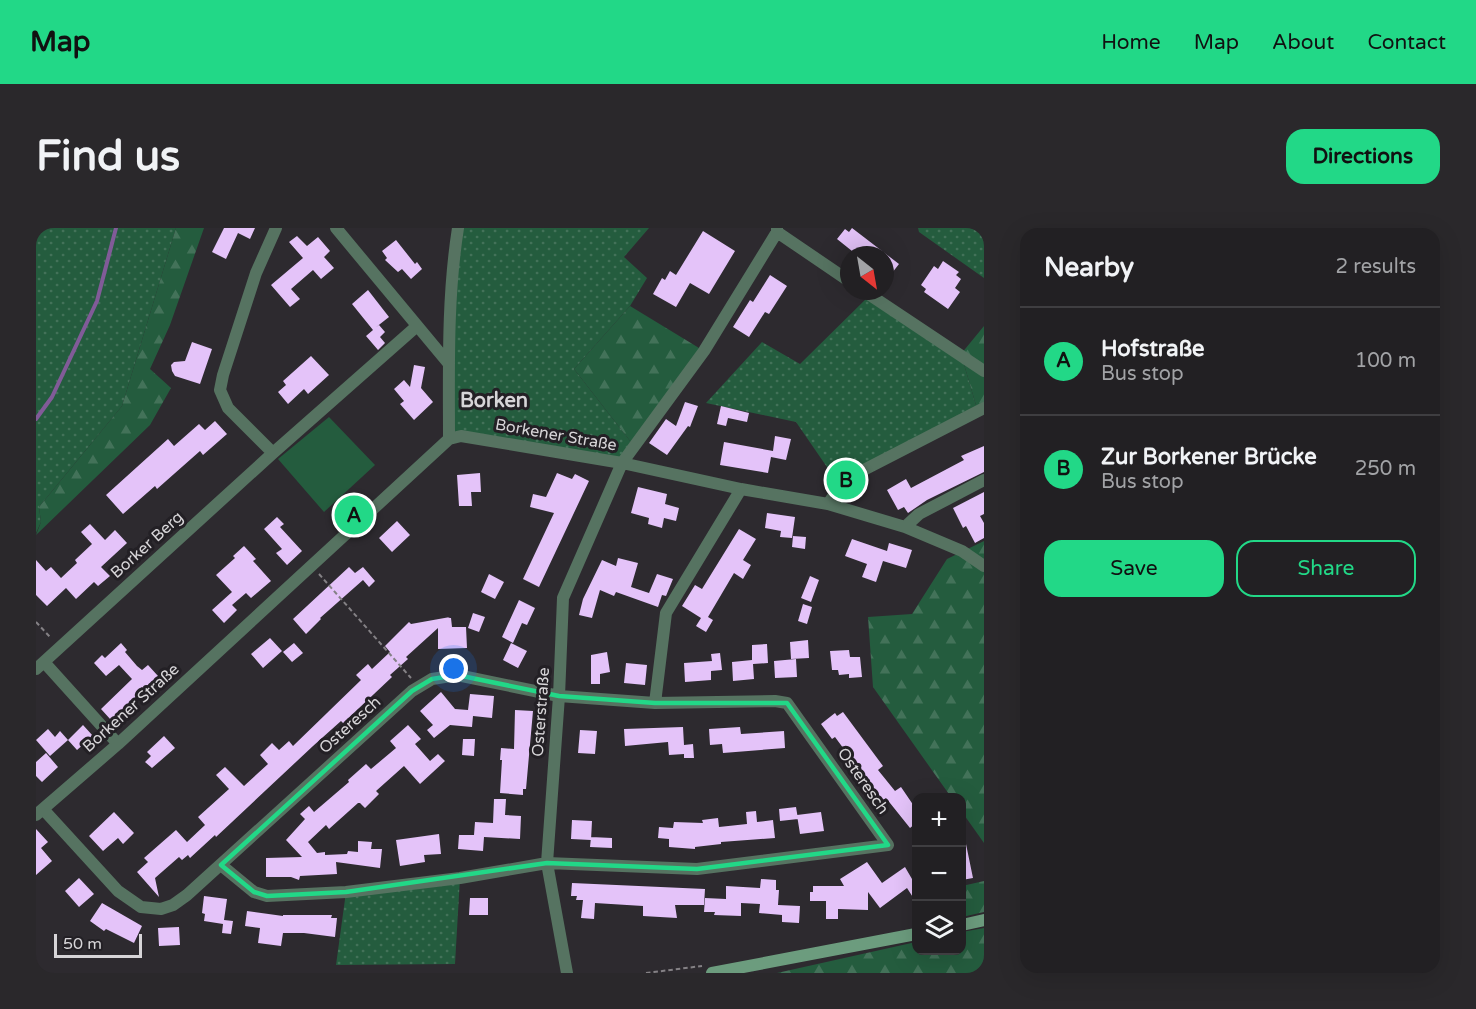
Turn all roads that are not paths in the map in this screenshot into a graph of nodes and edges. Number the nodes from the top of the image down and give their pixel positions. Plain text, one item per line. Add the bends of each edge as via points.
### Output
1 (276, 228) edge
2 (336, 228) edge
3 (458, 228) edge
4 (777, 230) edge
5 (840, 275) edge
6 (878, 300) edge
7 (417, 326) junction
8 (449, 364) junction
9 (984, 371) edge
10 (984, 408) edge
11 (449, 439) junction
12 (273, 453) junction
13 (622, 463) junction
14 (984, 480) edge
15 (741, 489) junction
16 (828, 504) junction
17 (905, 527) junction
18 (984, 566) edge
19 (40, 666) edge
20 (559, 696) junction
21 (655, 704) junction
22 (118, 744) junction
23 (39, 812) edge
24 (547, 863) junction
25 (221, 865) junction
26 (984, 920) edge
27 (966, 924) edge
28 (912, 935) edge
29 (567, 973) edge
30 (712, 973) edge

1 - 12 street via 256,273 220,390 228,408
2 - 7 street
3 - 8 street
4 - 5 street
4 - 13 street, Osterstraße via 704,351
6 - 9 street
7 - 8 street
7 - 12 street, Borker Berg
8 - 11 street
10 - 16 street via 852,476
11 - 13 street, Borkener Straße via 461,436
11 - 22 street, Borkener Straße
12 - 19 street, Borker Berg
13 - 15 street, Borkener Straße
13 - 20 street, Osterstraße via 563,598
14 - 17 street via 919,514
15 - 16 street, Borkener Straße
15 - 21 street via 666,613
16 - 17 street, Borkener Straße
17 - 18 street, Borkener Straße
19 - 22 street, Borker Berg
20 - 21 street, Osteresch
20 - 24 street, Osterstraße
20 - 25 street, Osteresch via 457,675 432,679 412,691
21 - 24 street, Osteresch via 775,700 787,703 888,845 697,868
22 - 23 street, Borkener Straße
23 - 25 street, Osteresch via 118,891 141,907 162,909 173,905
24 - 25 street, Osteresch via 346,892 267,896 254,892
24 - 29 street, Osterstraße
26 - 27 street
28 - 30 street

